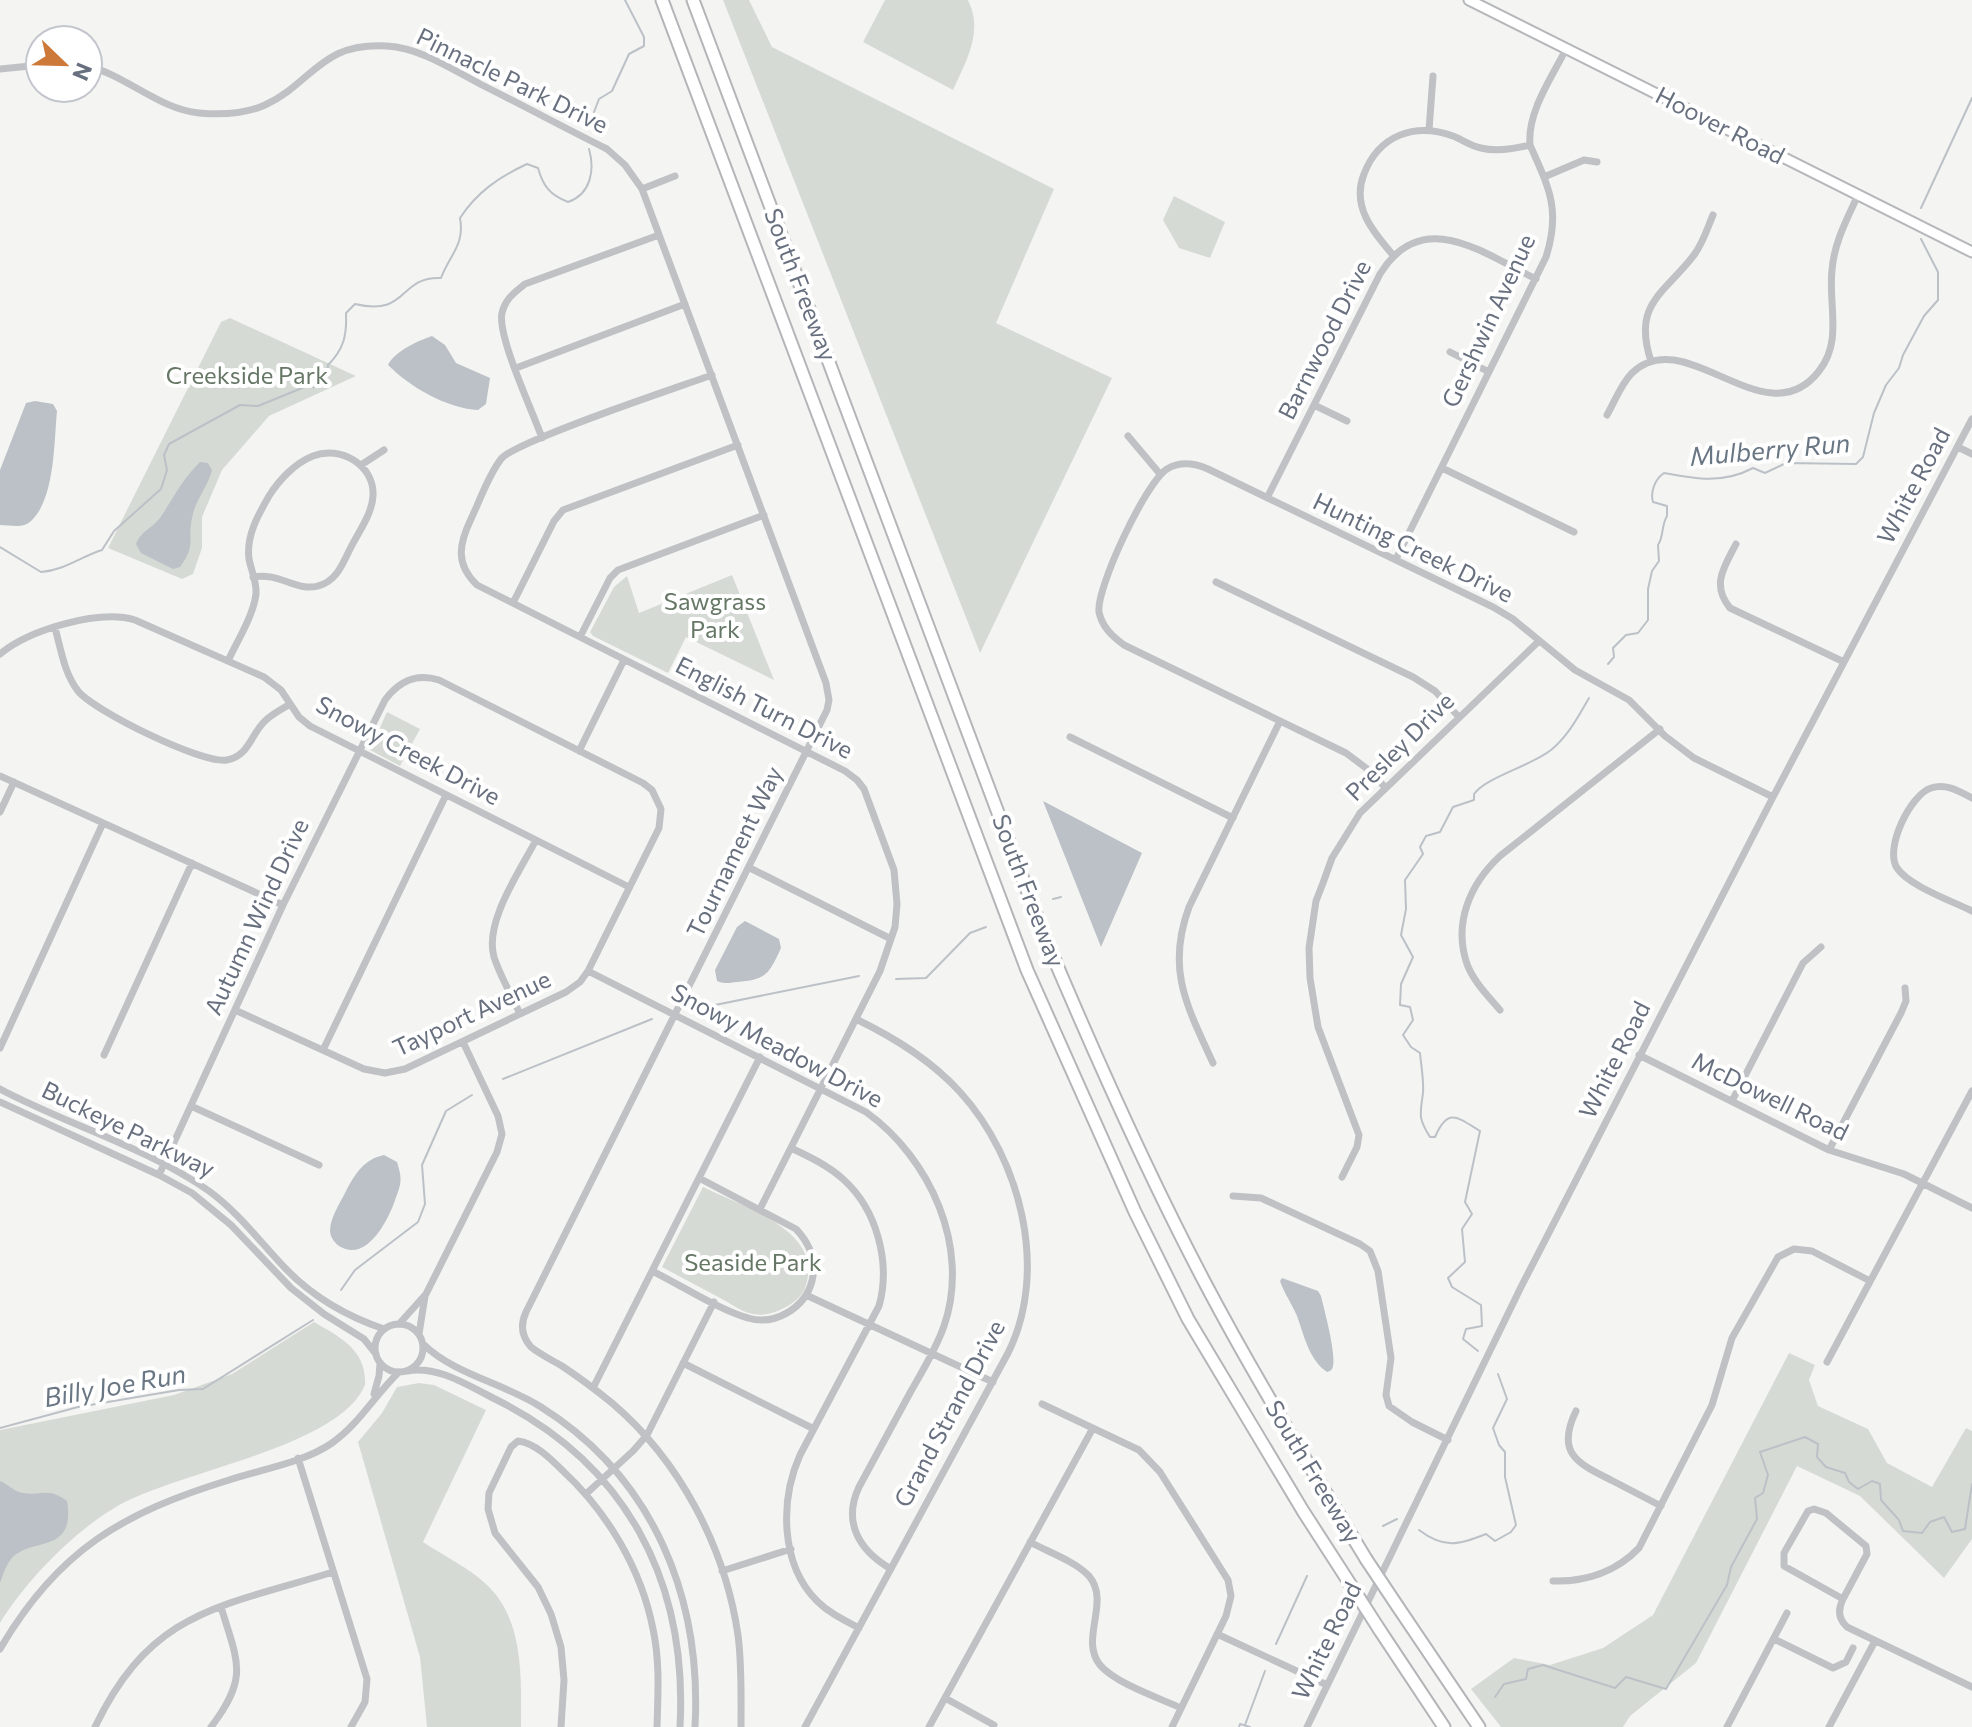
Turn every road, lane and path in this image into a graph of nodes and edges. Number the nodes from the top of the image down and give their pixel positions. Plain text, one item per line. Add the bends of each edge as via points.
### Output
1 (662, 0) edge
2 (693, 0) edge
3 (1469, 0) edge
4 (1566, 49) junction
5 (24, 67) edge
6 (0, 69) edge
7 (104, 74) edge
8 (1433, 76) dead end
9 (1429, 130) junction
10 (1530, 145) junction
11 (1597, 162) dead end
12 (675, 176) dead end
13 (1544, 177) junction
14 (642, 189) junction
15 (1858, 195) junction
16 (1713, 215) dead end
17 (659, 235) junction
18 (1972, 252) edge
19 (1393, 255) junction
20 (1536, 279) junction
21 (685, 304) junction
22 (1450, 352) dead end
23 (1651, 361) junction
24 (516, 368) junction
25 (1489, 372) junction
26 (712, 375) junction
27 (1314, 405) junction
28 (1607, 415) dead end
29 (1972, 419) edge
30 (1347, 421) dead end
31 (1128, 436) dead end
32 (542, 438) junction
33 (738, 445) junction
34 (1958, 447) junction
35 (384, 450) dead end
36 (1972, 454) edge
37 (361, 465) junction
38 (1442, 468) junction
39 (1160, 474) junction
40 (1267, 498) junction
41 (764, 515) junction
42 (1574, 532) dead end
43 (1736, 544) dead end
44 (1396, 559) junction
45 (253, 577) junction
46 (1216, 582) dead end
47 (513, 603) junction
48 (55, 628) junction
49 (580, 637) junction
50 (1539, 641) junction
51 (0, 654) edge
52 (624, 660) junction
53 (228, 661) junction
54 (1844, 662) junction
55 (402, 682) joint
56 (290, 704) junction
57 (1458, 716) junction
58 (1280, 721) junction
59 (1660, 729) junction
60 (1070, 737) dead end
61 (360, 751) junction
62 (579, 751) junction
63 (807, 752) junction
64 (0, 776) edge
65 (14, 782) junction
66 (1385, 787) junction
67 (446, 795) junction
68 (1773, 797) junction
69 (1972, 798) edge
70 (0, 812) edge
71 (1233, 818) junction
72 (103, 823) junction
73 (536, 840) junction
74 (192, 863) junction
75 (750, 868) junction
76 (629, 887) junction
77 (283, 905) junction
78 (1972, 911) edge
79 (891, 939) junction
80 (1821, 947) dead end
81 (588, 971) junction
82 (1905, 988) dead end
83 (235, 1010) junction
84 (1500, 1010) dead end
85 (520, 1014) junction
86 (676, 1014) junction
87 (856, 1019) junction
88 (463, 1042) junction
89 (0, 1048) edge
90 (323, 1050) junction
91 (104, 1055) dead end
92 (1639, 1055) junction
93 (760, 1057) junction
94 (1213, 1063) dead end
95 (822, 1088) junction
96 (0, 1089) edge
97 (1972, 1091) edge
98 (1732, 1101) junction
99 (0, 1102) edge
100 (191, 1106) junction
101 (791, 1148) junction
102 (1829, 1150) junction
103 (164, 1165) junction
104 (319, 1165) dead end
105 (159, 1175) junction
106 (1342, 1177) dead end
107 (699, 1178) junction
108 (1924, 1184) junction
109 (1233, 1196) dead end
110 (1972, 1208) edge
111 (760, 1209) junction
112 (652, 1271) junction
113 (1870, 1281) junction
114 (426, 1294) junction
115 (806, 1295) junction
116 (714, 1302) junction
117 (399, 1324) junction
118 (871, 1325) junction
119 (384, 1329) junction
120 (419, 1334) junction
121 (423, 1344) junction
122 (932, 1353) junction
123 (378, 1358) junction
124 (1827, 1362) dead end
125 (683, 1363) junction
126 (403, 1372) junction
127 (993, 1382) junction
128 (593, 1388) junction
129 (372, 1401) junction
130 (1042, 1404) dead end
131 (1576, 1411) dead end
132 (1093, 1428) junction
133 (814, 1429) junction
134 (645, 1436) junction
135 (1448, 1440) junction
136 (298, 1458) junction
137 (613, 1469) junction
138 (601, 1479) junction
139 (587, 1493) junction
140 (1661, 1506) junction
141 (1030, 1542) junction
142 (791, 1549) junction
143 (891, 1569) junction
144 (722, 1571) junction
145 (333, 1572) junction
146 (1553, 1581) dead end
147 (1843, 1599) junction
148 (221, 1607) junction
149 (1787, 1613) dead end
150 (859, 1628) junction
151 (1217, 1634) junction
152 (1774, 1639) junction
153 (1875, 1641) junction
154 (1853, 1648) dead end
155 (0, 1649) edge
156 (1327, 1685) junction
157 (1972, 1687) edge
158 (945, 1698) junction
159 (1181, 1708) junction
160 (994, 1725) dead end
161 (95, 1727) edge
162 (211, 1727) edge
163 (351, 1727) edge
164 (561, 1727) edge
165 (657, 1727) edge
166 (680, 1727) edge
167 (695, 1727) edge
168 (741, 1727) edge
169 (805, 1727) edge
170 (929, 1727) edge
171 (1172, 1727) edge
172 (1307, 1727) edge
173 (1444, 1727) edge
174 (1479, 1727) edge
175 (1727, 1727) edge
176 (1829, 1727) edge

1 - 173 highway, South Freeway, bridge via 1027,970 1108,1154 1188,1319 1303,1511
2 - 174 highway, South Freeway, bridge via 1038,919 1101,1069 1157,1188 1280,1419
3 - 4 main road, Hoover Road
4 - 10 street via 1537,108
4 - 15 main road, Hoover Road
5 - 6 street
7 - 14 street, Pinnacle Park Drive via 177,108 221,114 264,105 346,50 401,48 607,149
8 - 9 street
9 - 10 street via 1480,148
9 - 19 street via 1399,134 1386,142 1361,179 1362,210
10 - 13 street, Gershwin Avenue
11 - 13 street via 1584,160
12 - 14 street
13 - 20 street, Gershwin Avenue via 1554,224
14 - 17 street, Tournament Way
15 - 18 main road, Hoover Road
15 - 23 street via 1832,269 1831,350 1809,381 1792,390 1761,392 1677,360
16 - 23 street via 1696,253 1649,308 1644,329
17 - 21 street, Tournament Way
17 - 24 street via 525,284 512,294 502,324
19 - 20 street, Barnwood Drive via 1416,241 1443,238
19 - 27 street, Barnwood Drive
20 - 25 street, Gershwin Avenue
21 - 24 street
21 - 26 street, Tournament Way
22 - 25 street
23 - 28 street via 1628,378
24 - 32 street
25 - 38 street, Gershwin Avenue
26 - 32 street, English Turn Drive
26 - 33 street, Tournament Way
27 - 30 street
27 - 40 street, Barnwood Drive
29 - 34 street, White Road
31 - 39 street
32 - 47 street, English Turn Drive via 501,459 460,547 461,563 472,581
33 - 41 street, Tournament Way
33 - 47 street via 563,510
34 - 36 street
34 - 54 street, White Road
35 - 37 street
37 - 45 street via 323,453 309,457 279,481 249,539
37 - 45 street via 371,480 370,510 330,581 306,588 281,578
38 - 42 street
38 - 44 street, Gershwin Avenue
39 - 40 street, Hunting Creek Drive via 1192,463
39 - 58 street via 1104,581 1099,603 1104,626 1116,639
40 - 44 street, Hunting Creek Drive
41 - 49 street via 618,570
41 - 63 street, Tournament Way via 829,691 827,710
43 - 54 street via 1719,580 1730,608
44 - 50 street, Hunting Creek Drive via 1493,607
45 - 53 street via 254,604
46 - 57 street via 1413,677
47 - 49 street, English Turn Drive
48 - 51 street, Snowy Creek Drive via 23,638
48 - 53 street, Snowy Creek Drive via 98,617 127,617
48 - 56 street via 65,666 83,697 111,716 205,758 227,760 241,753 262,724
49 - 52 street, English Turn Drive
50 - 57 street, Presley Drive
50 - 59 street, Hunting Creek Drive via 1575,670 1629,700
52 - 62 street
52 - 63 street, English Turn Drive
53 - 56 street, Snowy Creek Drive via 264,677
54 - 68 street, White Road
55 - 61 street, Autumn Wind Drive via 385,700
55 - 62 street, Tayport Avenue via 415,677 439,680
56 - 61 street, Snowy Creek Drive via 310,726
57 - 66 street, Presley Drive
58 - 66 street via 1346,753
58 - 71 street
59 - 68 street, Hunting Creek Drive via 1694,758
59 - 84 street via 1500,856 1471,892 1462,925 1468,967
60 - 71 street
61 - 67 street, Snowy Creek Drive
61 - 77 street, Autumn Wind Drive
62 - 76 street, Tayport Avenue via 643,783 661,809 659,828
63 - 75 street, Tournament Way
63 - 79 street, English Turn Drive via 853,776 866,793 896,882
64 - 65 street
65 - 70 street
65 - 72 street
66 - 106 street, Presley Drive via 1360,813 1332,858 1316,901 1309,948 1318,1027 1359,1135
67 - 73 street, Snowy Creek Drive
67 - 90 street
68 - 92 street, White Road
69 - 78 street via 1949,787 1932,787 1914,802 1892,854 1898,870 1911,881
71 - 94 street via 1189,907 1177,956 1187,1005
72 - 74 street
72 - 89 street
73 - 76 street, Snowy Creek Drive
73 - 85 street via 495,920 492,938 494,957
74 - 77 street
74 - 91 street
75 - 79 street
75 - 86 street, Tournament Way
76 - 81 street, Tayport Avenue
77 - 83 street, Autumn Wind Drive
79 - 87 street, English Turn Drive
80 - 98 street via 1803,963
81 - 85 street, Tayport Avenue via 566,992
81 - 86 street, Snowy Meadow Drive
82 - 102 street via 1901,1013
83 - 90 street, Tayport Avenue
83 - 100 street, Autumn Wind Drive
85 - 88 street, Tayport Avenue
86 - 93 street, Snowy Meadow Drive
86 - 128 street, Tournament Way via 523,1318 525,1339 535,1351
87 - 95 street, English Turn Drive
87 - 127 street, Grand Strand Drive via 927,1061 961,1093 1010,1174 1025,1239 1027,1299 1015,1341
88 - 90 street, Tayport Avenue via 396,1073 364,1069
88 - 114 street via 502,1134
92 - 98 street, McDowell Road
92 - 135 street, White Road
93 - 95 street, Snowy Meadow Drive
93 - 107 street
95 - 101 street, English Turn Drive
95 - 122 street, Snowy Meadow Drive via 880,1122 909,1151 931,1186 943,1216 951,1281 946,1317
96 - 103 street, Buckeye Parkway
97 - 108 street
98 - 102 street, McDowell Road
99 - 105 street, Buckeye Parkway
100 - 103 street, Autumn Wind Drive
100 - 104 street
101 - 111 street, English Turn Drive
101 - 118 street via 835,1172 869,1212 880,1242 883,1282
102 - 108 street, McDowell Road
103 - 105 street, Autumn Wind Drive
103 - 119 street, Buckeye Parkway via 239,1216 320,1298
105 - 123 street, Buckeye Parkway via 214,1209 291,1288 364,1339
107 - 111 street
107 - 112 street
108 - 110 street, McDowell Road
108 - 113 street
109 - 135 street via 1261,1198 1370,1251 1391,1358 1389,1406
111 - 115 street via 796,1229 809,1246 814,1273
112 - 116 street
112 - 128 street
113 - 124 street
113 - 140 street via 1812,1251 1794,1249 1778,1257 1732,1338 1719,1391
114 - 117 street
114 - 120 street
115 - 116 street via 788,1313 766,1320
115 - 118 street
116 - 125 street
117 - 119 street
117 - 120 street
118 - 122 street
118 - 133 street
119 - 123 street via 376,1343
120 - 121 street
121 - 126 street via 419,1363
121 - 137 street via 437,1357 540,1406
122 - 127 street
122 - 143 street, Snowy Meadow Drive via 853,1502 854,1527 863,1548
123 - 126 street via 391,1371
123 - 129 street
125 - 133 street
125 - 134 street
126 - 129 street
126 - 138 street via 438,1372 509,1406 559,1438
127 - 143 street, Grand Strand Drive
128 - 134 street
129 - 136 street via 355,1425 332,1443
130 - 132 street
131 - 140 street via 1567,1439 1581,1466
132 - 141 street
132 - 151 street via 1139,1450 1160,1472 1224,1572 1231,1596
133 - 142 street via 787,1493
134 - 137 street
134 - 144 street via 696,1509
135 - 156 street, White Road
136 - 145 street
136 - 155 street via 165,1501 114,1527 47,1582
137 - 138 street
137 - 167 street via 652,1523 682,1590 695,1658
138 - 139 street
138 - 166 street via 638,1529 667,1594 680,1660
139 - 164 street via 531,1445 518,1441 489,1493 495,1533 538,1587 551,1614 564,1680
139 - 165 street via 625,1552 653,1627
140 - 146 street via 1639,1548 1617,1567 1574,1582
141 - 158 street
141 - 159 street via 1091,1580 1098,1598 1093,1650 1101,1667
142 - 144 street
142 - 150 street via 816,1600
143 - 150 street, Grand Strand Drive
144 - 168 street via 738,1635
145 - 148 street
145 - 163 street via 367,1679 365,1702
147 - 147 street via 1867,1554 1866,1546 1826,1513 1808,1511 1784,1553 1784,1566
147 - 153 street via 1842,1623
148 - 161 street via 175,1627 148,1648 116,1687
148 - 162 street via 238,1675
149 - 152 street
150 - 169 street, Grand Strand Drive
151 - 156 street
151 - 159 street
152 - 154 street via 1833,1668 1846,1662
152 - 175 street
153 - 157 street
153 - 176 street
156 - 172 street, White Road
158 - 160 street
158 - 170 street
159 - 171 street

